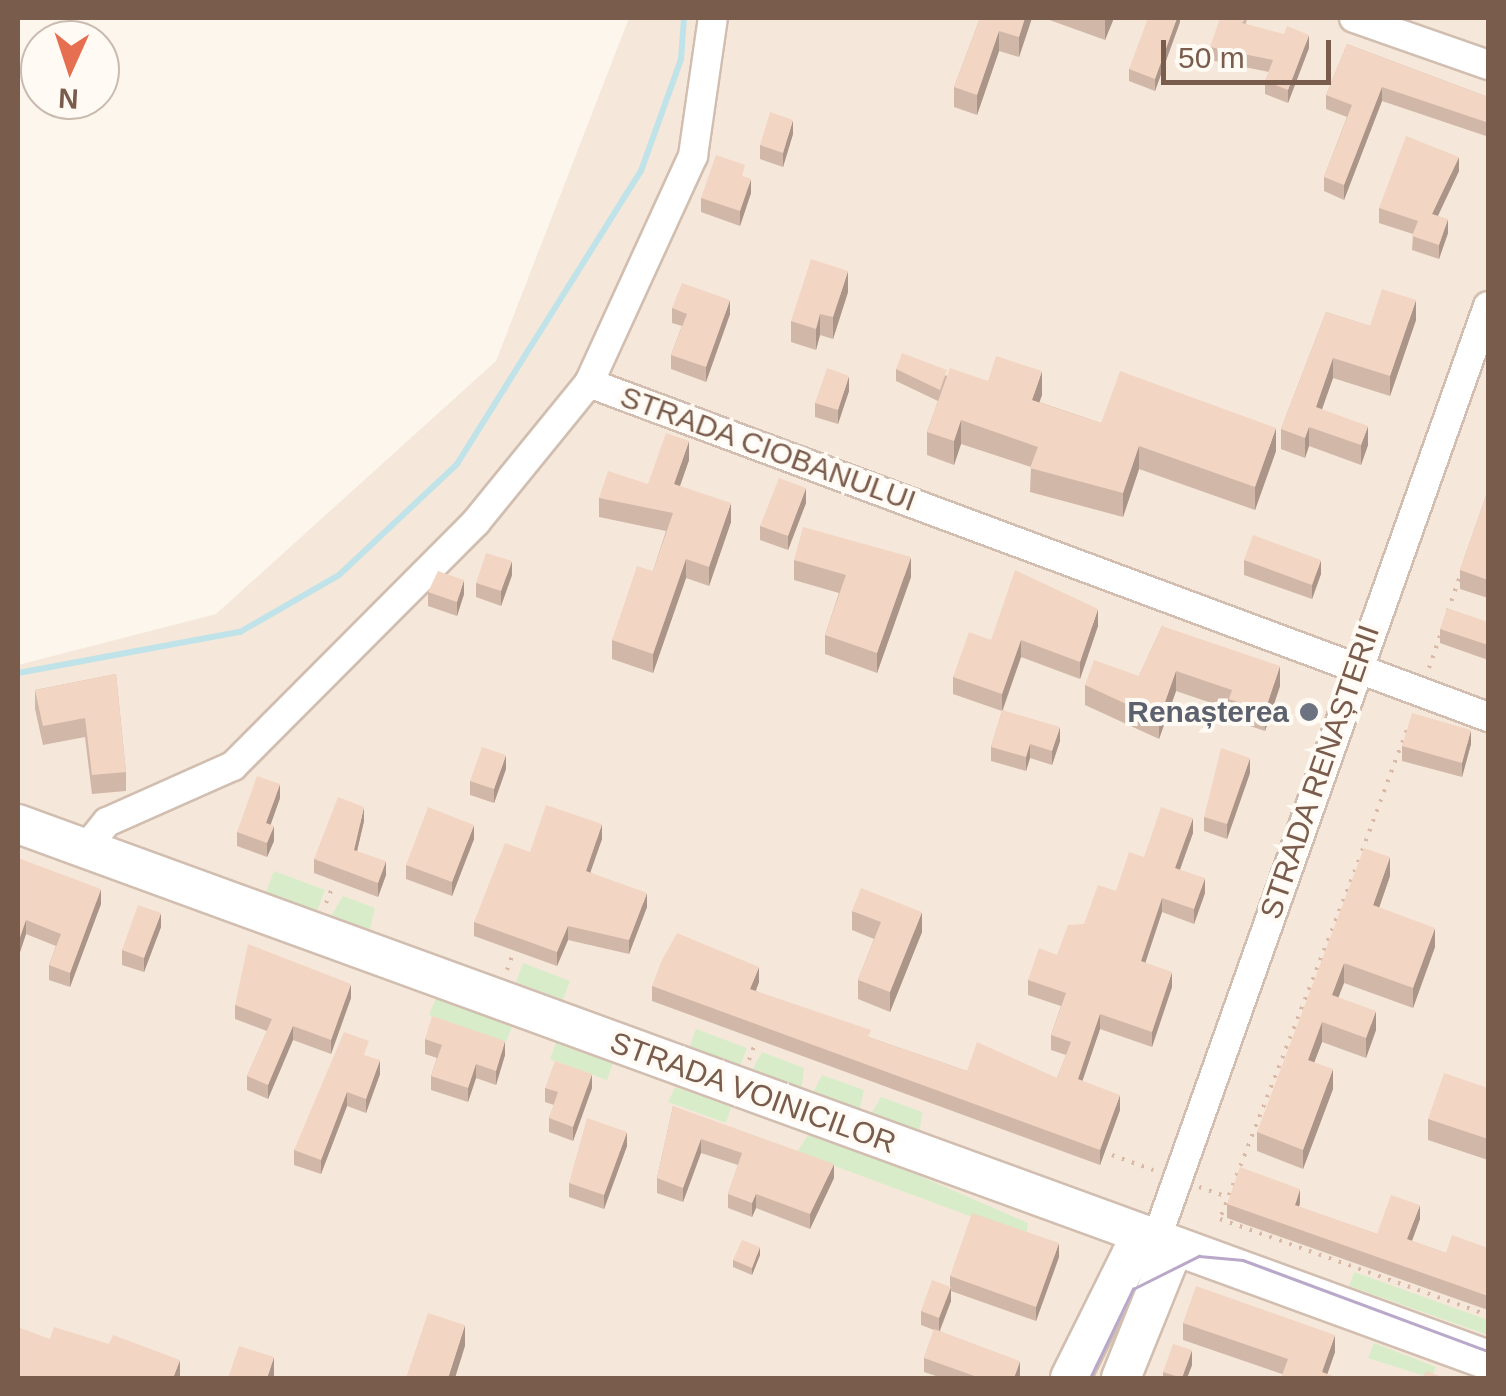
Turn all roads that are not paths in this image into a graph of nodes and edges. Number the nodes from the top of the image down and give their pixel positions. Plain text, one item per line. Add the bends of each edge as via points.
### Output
1 (713, 18) edge
2 (1354, 18) edge
3 (1488, 65) edge
4 (1488, 306) edge
5 (589, 383) junction
6 (1356, 668) junction
7 (1488, 717) edge
8 (18, 824) edge
9 (84, 849) junction
10 (1090, 1217) junction
11 (1156, 1240) junction
12 (1236, 1269) junction
13 (1100, 1308) junction
14 (1141, 1329) junction
15 (1488, 1360) edge
16 (1070, 1378) edge
17 (1121, 1378) edge

1 - 5 street via 693,156
2 - 3 street
4 - 6 street, STRADA RENAȘTERII
5 - 6 street, STRADA CIOBANULUI
5 - 9 street, STRADA CIOBANULUI via 476,522 234,766 107,822
6 - 7 street, STRADA CIOBANULUI
6 - 11 street, STRADA RENAȘTERII
8 - 9 main road, STRADA VOINICILOR
9 - 10 main road, STRADA VOINICILOR
10 - 11 main road, STRADA VOINICILOR
10 - 13 main road via 1108,1251
11 - 12 main road, STRADA VOINICILOR
11 - 13 main road, STRADA RENAȘTERII via 1131,1255
11 - 14 main road, STRADA RENAȘTERII via 1168,1264
12 - 14 main road via 1178,1288
12 - 15 main road, STRADA VOINICILOR
13 - 16 main road, STRADA RENAȘTERII
14 - 17 main road, STRADA RENAȘTERII

